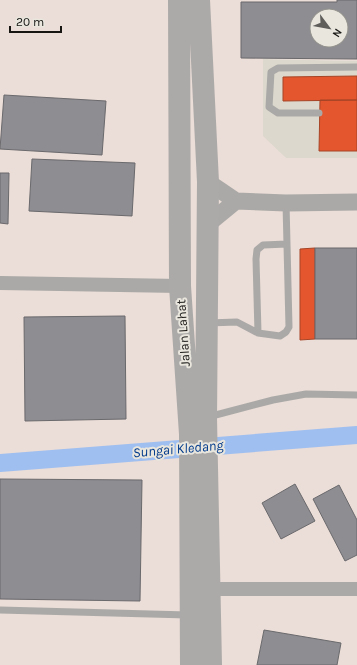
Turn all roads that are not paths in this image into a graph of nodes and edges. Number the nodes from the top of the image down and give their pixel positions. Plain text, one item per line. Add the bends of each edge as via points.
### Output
1 (179, 0) edge
2 (199, 0) edge
3 (357, 67) edge
4 (319, 113) dead end
5 (208, 182) junction
6 (236, 201) junction
7 (357, 202) edge
8 (286, 203) junction
9 (208, 224) junction
10 (287, 244) junction
11 (0, 283) edge
12 (180, 286) junction
13 (206, 323) junction
14 (258, 333) junction
15 (357, 395) edge
16 (200, 429) junction
17 (199, 485) junction
18 (210, 589) junction
19 (357, 589) edge
20 (0, 610) edge
21 (190, 615) junction
22 (191, 665) edge
23 (211, 665) edge

1 - 12 main road, Jalan Lahat
2 - 5 main road, Jalan Lahat
3 - 4 lane via 278,68 271,72 268,106 278,114
5 - 6 street
5 - 9 main road, Jalan Lahat
6 - 8 street
6 - 9 street
7 - 8 street
8 - 10 lane
9 - 13 main road, Jalan Lahat
10 - 14 lane via 263,245 257,250
10 - 14 lane via 289,327 280,336
11 - 12 street
12 - 16 main road, Jalan Lahat
13 - 14 lane via 237,322
13 - 16 main road, Jalan Lahat
15 - 16 lane via 306,394 273,400
16 - 17 main road, Jalan Lahat
17 - 18 main road, Jalan Lahat
17 - 21 main road, Jalan Lahat
18 - 19 street
18 - 23 main road, Jalan Lahat
20 - 21 lane
21 - 22 main road, Jalan Lahat

